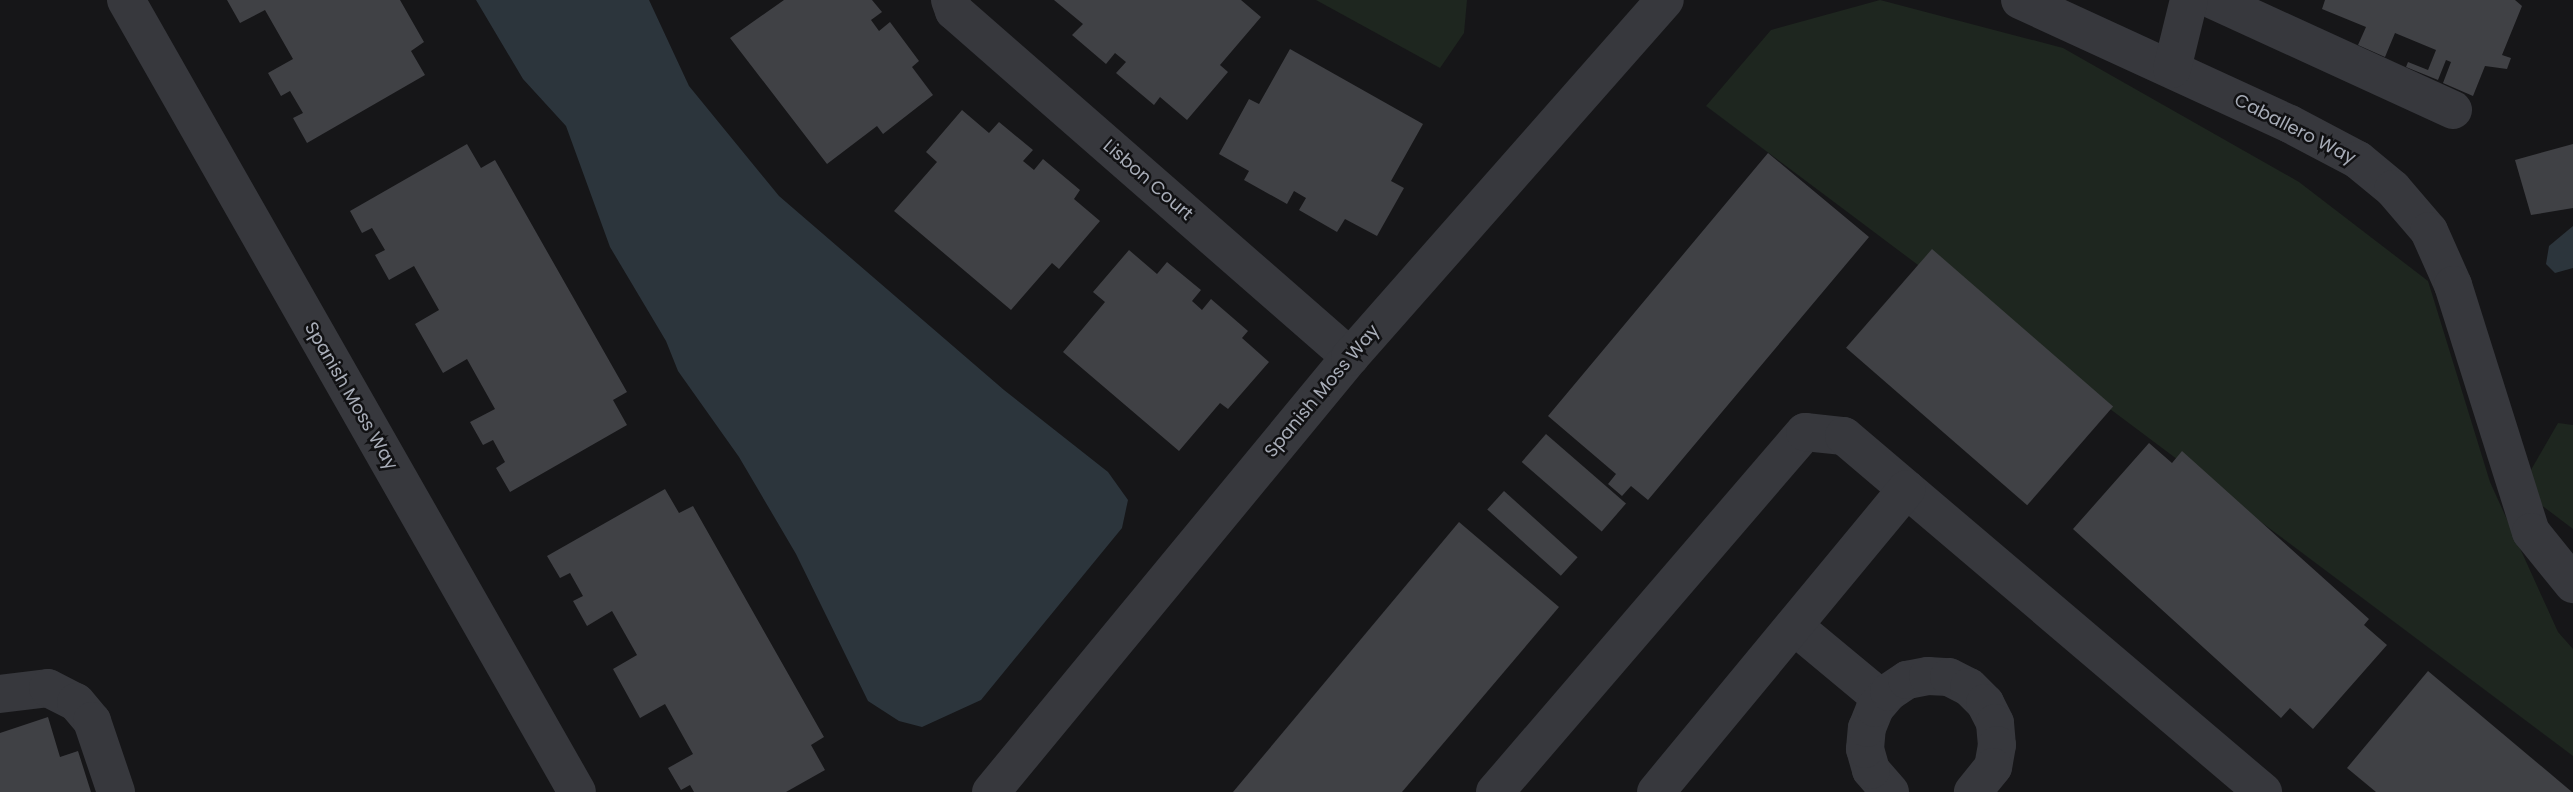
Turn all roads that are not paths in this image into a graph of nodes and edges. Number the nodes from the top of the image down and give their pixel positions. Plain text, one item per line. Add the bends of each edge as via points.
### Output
1 (126, 0) edge
2 (950, 0) edge
3 (1665, 0) edge
4 (2020, 0) edge
5 (2189, 0) edge
6 (2213, 0) edge
7 (2172, 69) junction
8 (2453, 110) dead end
9 (1350, 357) junction
10 (1907, 489) junction
11 (2573, 584) edge
12 (1794, 626) junction
13 (0, 694) edge
14 (1882, 699) junction
15 (116, 792) edge
16 (576, 792) edge
17 (991, 792) edge
18 (1496, 792) edge
19 (1656, 792) edge
20 (1890, 792) edge
21 (1973, 792) edge
22 (2263, 792) edge

1 - 16 street, Spanish Moss Way
2 - 9 street, Lisbon Court via 954,11
3 - 9 street, Spanish Moss Way
4 - 7 street, Caballero Way
5 - 7 street
6 - 8 street
7 - 11 street, Caballero Way via 2358,160 2393,189 2429,232 2453,285 2531,532
9 - 17 street, Spanish Moss Way
10 - 12 street
10 - 18 street via 1844,436 1805,432
10 - 22 street
12 - 14 street
12 - 19 street
13 - 15 street via 48,688 76,702 92,721
14 - 20 street via 1867,728 1865,749 1871,770
14 - 21 street via 1907,680 1928,676 1949,677 1969,687 1985,703 1997,745 1993,767

